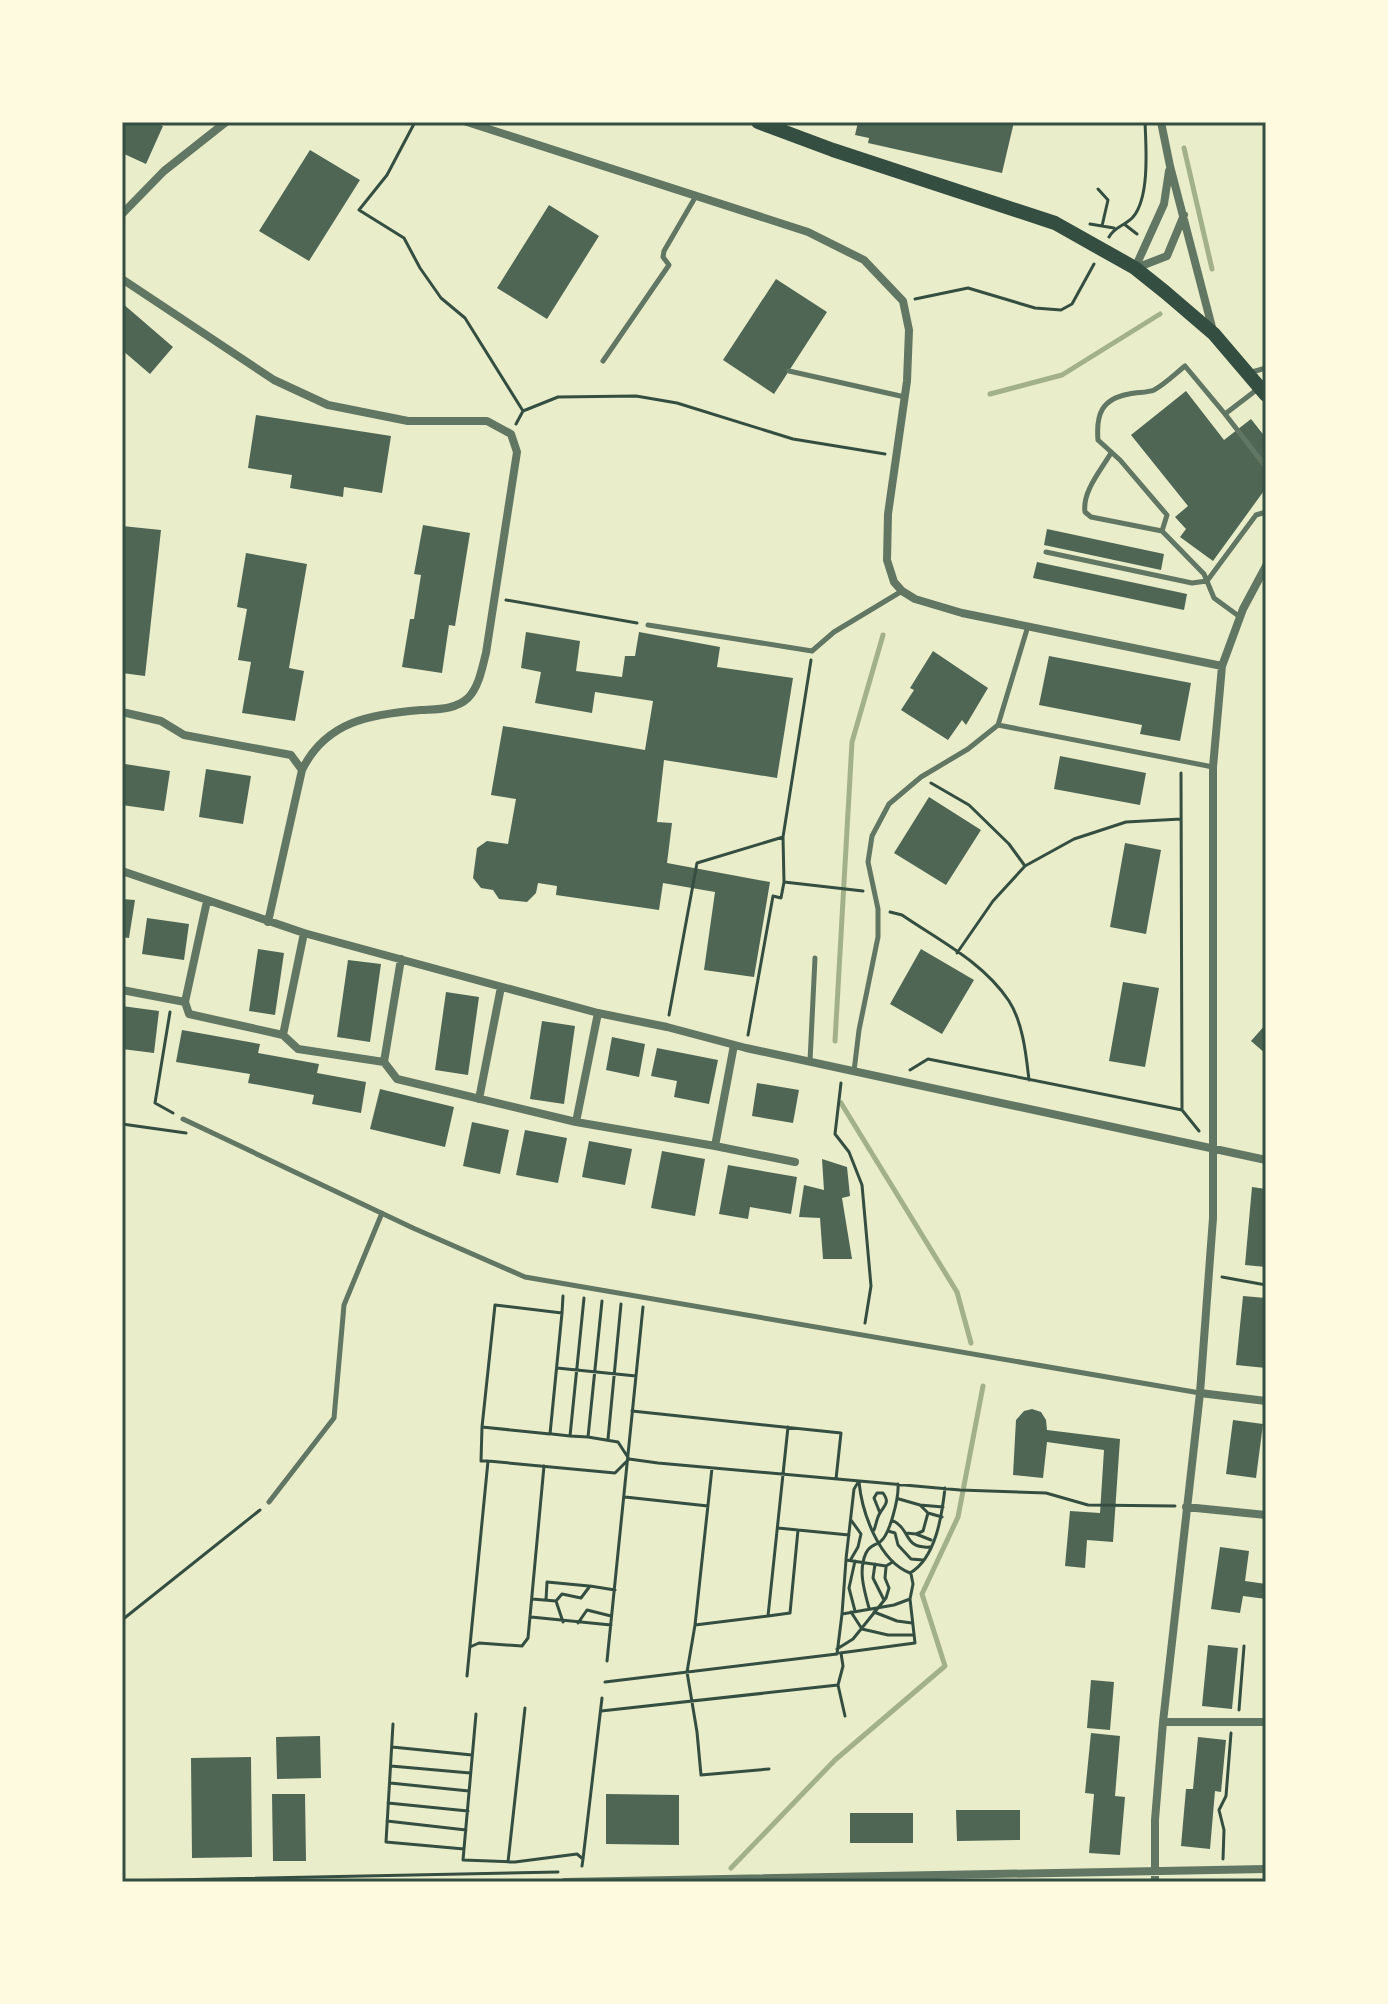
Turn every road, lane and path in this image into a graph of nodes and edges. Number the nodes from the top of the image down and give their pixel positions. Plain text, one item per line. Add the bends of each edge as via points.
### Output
1 (226, 122) edge
2 (415, 122) edge
3 (467, 122) edge
4 (758, 122) edge
5 (1145, 122) edge
6 (1161, 122) edge
7 (1170, 166) junction
8 (1098, 189) dead end
9 (697, 196) junction
10 (122, 214) edge
11 (1184, 215) junction
12 (1102, 226) dead end
13 (1102, 248) junction
14 (1135, 268) junction
15 (122, 279) edge
16 (903, 301) junction
17 (1214, 334) junction
18 (603, 361) dead end
19 (1266, 368) edge
20 (789, 371) dead end
21 (1247, 373) junction
22 (1263, 391) edge
23 (905, 397) junction
24 (523, 411) junction
25 (1225, 414) junction
26 (511, 434) junction
27 (1111, 452) junction
28 (895, 455) junction
29 (1266, 467) edge
30 (1266, 512) edge
31 (1162, 531) junction
32 (1046, 552) dead end
33 (1266, 566) edge
34 (1207, 581) junction
35 (902, 591) junction
36 (495, 598) junction
37 (1240, 617) junction
38 (648, 625) joint
39 (1028, 625) junction
40 (812, 651) junction
41 (1222, 666) junction
42 (122, 712) edge
43 (998, 725) junction
44 (1181, 761) junction
45 (1213, 767) junction
46 (302, 770) junction
47 (921, 777) junction
48 (1181, 819) junction
49 (783, 837) junction
50 (1025, 866) junction
51 (122, 871) edge
52 (784, 882) junction
53 (856, 890) dead end
54 (207, 901) junction
55 (878, 909) junction
56 (268, 922) junction
57 (304, 933) junction
58 (957, 953) junction
59 (815, 958) dead end
60 (401, 959) junction
61 (501, 987) junction
62 (122, 990) edge
63 (172, 1000) junction
64 (185, 1002) junction
65 (598, 1013) junction
66 (667, 1027) junction
67 (283, 1035) junction
68 (734, 1045) junction
69 (746, 1048) junction
70 (384, 1062) junction
71 (810, 1062) junction
72 (843, 1070) junction
73 (854, 1072) junction
74 (892, 1080) junction
75 (1029, 1080) junction
76 (479, 1099) junction
77 (1182, 1110) junction
78 (183, 1119) joint
79 (576, 1122) junction
80 (122, 1124) edge
81 (195, 1135) dead end
82 (715, 1146) junction
83 (1215, 1150) junction
84 (1266, 1160) edge
85 (795, 1162) dead end
86 (382, 1213) junction
87 (1210, 1275) junction
88 (1266, 1285) edge
89 (563, 1295) dead end
90 (644, 1296) junction
91 (584, 1298) dead end
92 (602, 1301) dead end
93 (621, 1304) dead end
94 (562, 1313) junction
95 (863, 1335) junction
96 (557, 1368) junction
97 (577, 1370) junction
98 (595, 1372) junction
99 (614, 1374) junction
100 (636, 1376) junction
101 (1200, 1393) junction
102 (1266, 1401) edge
103 (632, 1411) junction
104 (482, 1427) junction
105 (788, 1427) junction
106 (550, 1434) junction
107 (570, 1436) junction
108 (588, 1437) junction
109 (608, 1440) junction
110 (629, 1459) junction
111 (488, 1461) junction
112 (544, 1466) junction
113 (712, 1468) junction
114 (784, 1474) junction
115 (836, 1479) junction
116 (859, 1481) junction
117 (884, 1483) junction
118 (898, 1484) junction
119 (945, 1488) junction
120 (883, 1493) junction
121 (625, 1497) junction
122 (899, 1499) junction
123 (269, 1502) joint
124 (920, 1505) junction
125 (708, 1506) junction
126 (943, 1507) junction
127 (1186, 1507) junction
128 (880, 1513) junction
129 (928, 1513) junction
130 (1266, 1515) edge
131 (942, 1517) junction
132 (851, 1520) junction
133 (890, 1520) junction
134 (927, 1522) junction
135 (938, 1526) junction
136 (778, 1528) junction
137 (798, 1530) junction
138 (874, 1530) junction
139 (888, 1531) junction
140 (923, 1531) junction
141 (906, 1533) junction
142 (916, 1534) junction
143 (849, 1535) junction
144 (934, 1537) junction
145 (880, 1542) junction
146 (930, 1547) junction
147 (923, 1560) junction
148 (851, 1561) junction
149 (863, 1562) junction
150 (891, 1563) junction
151 (875, 1564) junction
152 (886, 1566) junction
153 (910, 1573) junction
154 (590, 1586) junction
155 (615, 1590) junction
156 (532, 1599) junction
157 (910, 1599) junction
158 (546, 1600) junction
159 (884, 1600) junction
160 (556, 1601) junction
161 (877, 1606) junction
162 (869, 1608) junction
163 (853, 1612) junction
164 (874, 1612) junction
165 (842, 1614) junction
166 (612, 1616) junction
167 (768, 1616) junction
168 (530, 1617) junction
169 (122, 1620) edge
170 (563, 1622) junction
171 (578, 1623) junction
172 (912, 1623) junction
173 (611, 1625) junction
174 (695, 1625) junction
175 (862, 1629) junction
176 (914, 1635) junction
177 (1244, 1646) dead end
178 (470, 1647) junction
179 (838, 1652) junction
180 (607, 1661) dead end
181 (687, 1672) junction
182 (467, 1676) dead end
183 (605, 1682) dead end
184 (838, 1685) junction
185 (602, 1698) dead end
186 (692, 1702) junction
187 (525, 1708) dead end
188 (601, 1711) junction
189 (476, 1714) dead end
190 (845, 1716) dead end
191 (1163, 1722) junction
192 (1235, 1722) junction
193 (1266, 1722) edge
194 (393, 1724) dead end
195 (392, 1747) junction
196 (473, 1756) junction
197 (391, 1766) junction
198 (769, 1769) dead end
199 (471, 1773) junction
200 (390, 1783) junction
201 (470, 1791) junction
202 (388, 1803) junction
203 (468, 1811) junction
204 (387, 1821) junction
205 (466, 1830) junction
206 (464, 1849) junction
207 (583, 1859) junction
208 (508, 1862) junction
209 (582, 1866) dead end
210 (1266, 1869) edge
211 (1223, 1871) junction
212 (1155, 1878) edge
213 (565, 1882) edge

1 - 10 street via 164,171
2 - 24 path via 387,175 359,210 404,238 441,298 465,318
3 - 9 street
4 - 13 main road via 1055,223
5 - 13 path via 1142,198 1135,215 1114,228
6 - 7 street
7 - 11 street
7 - 14 street via 1164,204
8 - 12 path via 1108,200
9 - 16 street via 808,232 864,260
9 - 18 lane via 664,251 669,265
11 - 14 street via 1167,256
11 - 17 street
13 - 14 main road
13 - 16 path via 1072,304 1061,310 1035,308 968,288
14 - 17 main road
15 - 26 street via 274,380 328,405 408,421 487,421
16 - 23 street via 909,330
17 - 21 main road
19 - 21 lane
20 - 23 lane
21 - 22 main road
22 - 25 lane
23 - 28 street
24 - 26 path
24 - 28 path via 558,397 636,396 808,442
25 - 27 lane via 1185,366 1153,391 1115,398 1099,412 1098,440
25 - 29 lane
26 - 36 street via 517,452
27 - 31 lane via 1167,515
27 - 31 lane via 1088,492 1085,512
28 - 35 street via 887,560
30 - 34 lane via 1256,515
31 - 34 lane
32 - 34 lane via 1192,583
33 - 37 street
34 - 37 lane via 1214,598
35 - 39 street via 948,609
35 - 40 lane
36 - 38 path
36 - 46 street via 479,680 468,698 450,708 369,715 329,734
37 - 41 street
38 - 40 lane
39 - 41 street
39 - 43 lane
40 - 49 path
41 - 45 street
42 - 46 street via 161,721 184,735 291,755
43 - 44 lane
43 - 47 lane
44 - 45 lane
44 - 48 path
45 - 83 street
46 - 56 street
47 - 50 path via 969,805
47 - 55 lane via 889,804 872,836 868,862
48 - 50 path via 1126,822 1074,839
48 - 77 path
49 - 52 path
49 - 66 path via 697,863
50 - 58 path
51 - 54 street
52 - 53 path
52 - 69 path via 781,898 773,896
54 - 56 street
54 - 64 street
55 - 58 path via 902,915
55 - 73 lane via 878,937
56 - 57 street
57 - 60 street
57 - 67 street
58 - 75 path via 981,967 1010,1003 1024,1042
59 - 71 lane
60 - 61 street
60 - 70 street
61 - 65 street
61 - 76 street
62 - 63 street
63 - 64 street
63 - 78 path via 155,1103
64 - 67 street via 189,1014
65 - 66 street
65 - 79 street
66 - 68 street
67 - 70 street via 298,1049
68 - 69 street
68 - 82 street
69 - 71 street
70 - 76 street via 397,1079
71 - 72 street
72 - 73 street
72 - 95 path via 835,1134 862,1185 871,1286
73 - 74 street
74 - 75 path via 928,1059
74 - 83 street
75 - 77 path
76 - 79 street
77 - 83 path
78 - 86 lane
79 - 82 street
80 - 81 path
82 - 85 street
83 - 84 street
83 - 87 street
86 - 90 lane via 525,1277
86 - 123 lane via 344,1305 334,1418
87 - 88 path
87 - 101 street
89 - 94 path
90 - 95 lane
90 - 100 path
91 - 97 path
92 - 98 path
93 - 99 path
94 - 96 path
94 - 104 path via 495,1305
95 - 101 lane
96 - 97 path
96 - 106 path
97 - 98 path
97 - 107 path
98 - 99 path
98 - 108 path
99 - 100 path
99 - 109 path
100 - 103 path
101 - 102 street
101 - 127 street
103 - 105 path
103 - 110 path
104 - 106 path
104 - 111 path via 481,1461
105 - 114 path
105 - 115 path via 841,1433
106 - 107 path
107 - 108 path
108 - 109 path
109 - 110 path via 618,1442
110 - 112 path via 615,1473
110 - 113 path
110 - 121 path
111 - 112 path
111 - 178 path
112 - 156 path
113 - 114 path
113 - 125 path
114 - 115 path
114 - 136 path
115 - 116 path
116 - 117 path
116 - 132 path
116 - 138 path
117 - 118 path
117 - 120 path
118 - 119 path
118 - 122 path
119 - 126 path
119 - 127 path via 1046,1493 1088,1505
120 - 128 path via 886,1507
120 - 128 path via 874,1498
121 - 125 path
121 - 155 path
122 - 124 path
122 - 133 path
123 - 169 path
124 - 126 path
124 - 129 path
125 - 174 path
126 - 131 path
127 - 130 street
127 - 191 street
128 - 138 path
129 - 131 path
129 - 134 path
131 - 135 path
132 - 143 path
132 - 148 path via 861,1534
133 - 139 path
133 - 141 path
134 - 135 path
134 - 140 path
135 - 144 path
136 - 137 path
136 - 167 path
137 - 143 path
137 - 167 path via 790,1613
138 - 145 path
139 - 145 path
139 - 147 path via 895,1533 911,1559
140 - 142 path
140 - 144 path
141 - 142 path
141 - 146 path via 908,1542
142 - 144 path
143 - 148 path
144 - 146 path
145 - 149 path via 867,1550
145 - 150 path
146 - 147 path
147 - 153 path
148 - 149 path
148 - 163 path
148 - 165 path
149 - 151 path
149 - 162 path
150 - 152 path
150 - 153 path
151 - 152 path
151 - 159 path via 873,1578
152 - 159 path via 889,1588
153 - 157 path
154 - 155 path
154 - 158 path via 547,1582
154 - 160 path via 581,1598 562,1594
155 - 166 path
156 - 158 path
156 - 168 path
157 - 161 path
157 - 172 path
158 - 160 path
159 - 161 path
160 - 170 path
161 - 162 path
161 - 164 path
162 - 163 path
163 - 165 path
163 - 175 path
164 - 172 path
164 - 175 path
165 - 179 path
166 - 171 path via 587,1610
166 - 173 path
167 - 174 path
168 - 170 path
168 - 178 path via 522,1646
170 - 171 path
171 - 173 path
172 - 176 path
173 - 180 path
174 - 181 path
175 - 176 path
175 - 179 path
176 - 179 path via 915,1643
177 - 192 path
178 - 182 path
179 - 181 path
179 - 184 path via 843,1666
181 - 183 path
181 - 186 path
184 - 186 path
184 - 190 path
185 - 188 path
186 - 188 path
186 - 198 path via 701,1775
187 - 208 path
188 - 207 path
189 - 196 path
191 - 192 street
191 - 212 street
192 - 193 street
192 - 211 path via 1226,1796 1219,1810
194 - 195 path
195 - 196 path
195 - 197 path
196 - 199 path
197 - 199 path
197 - 200 path
199 - 201 path
200 - 201 path
200 - 202 path
201 - 203 path
202 - 203 path
202 - 204 path
203 - 205 path
204 - 205 path
204 - 206 path via 386,1842
205 - 206 path
206 - 208 path via 463,1860
207 - 208 path via 577,1854
207 - 209 path
210 - 211 street
211 - 212 street
212 - 213 street via 1044,1872

